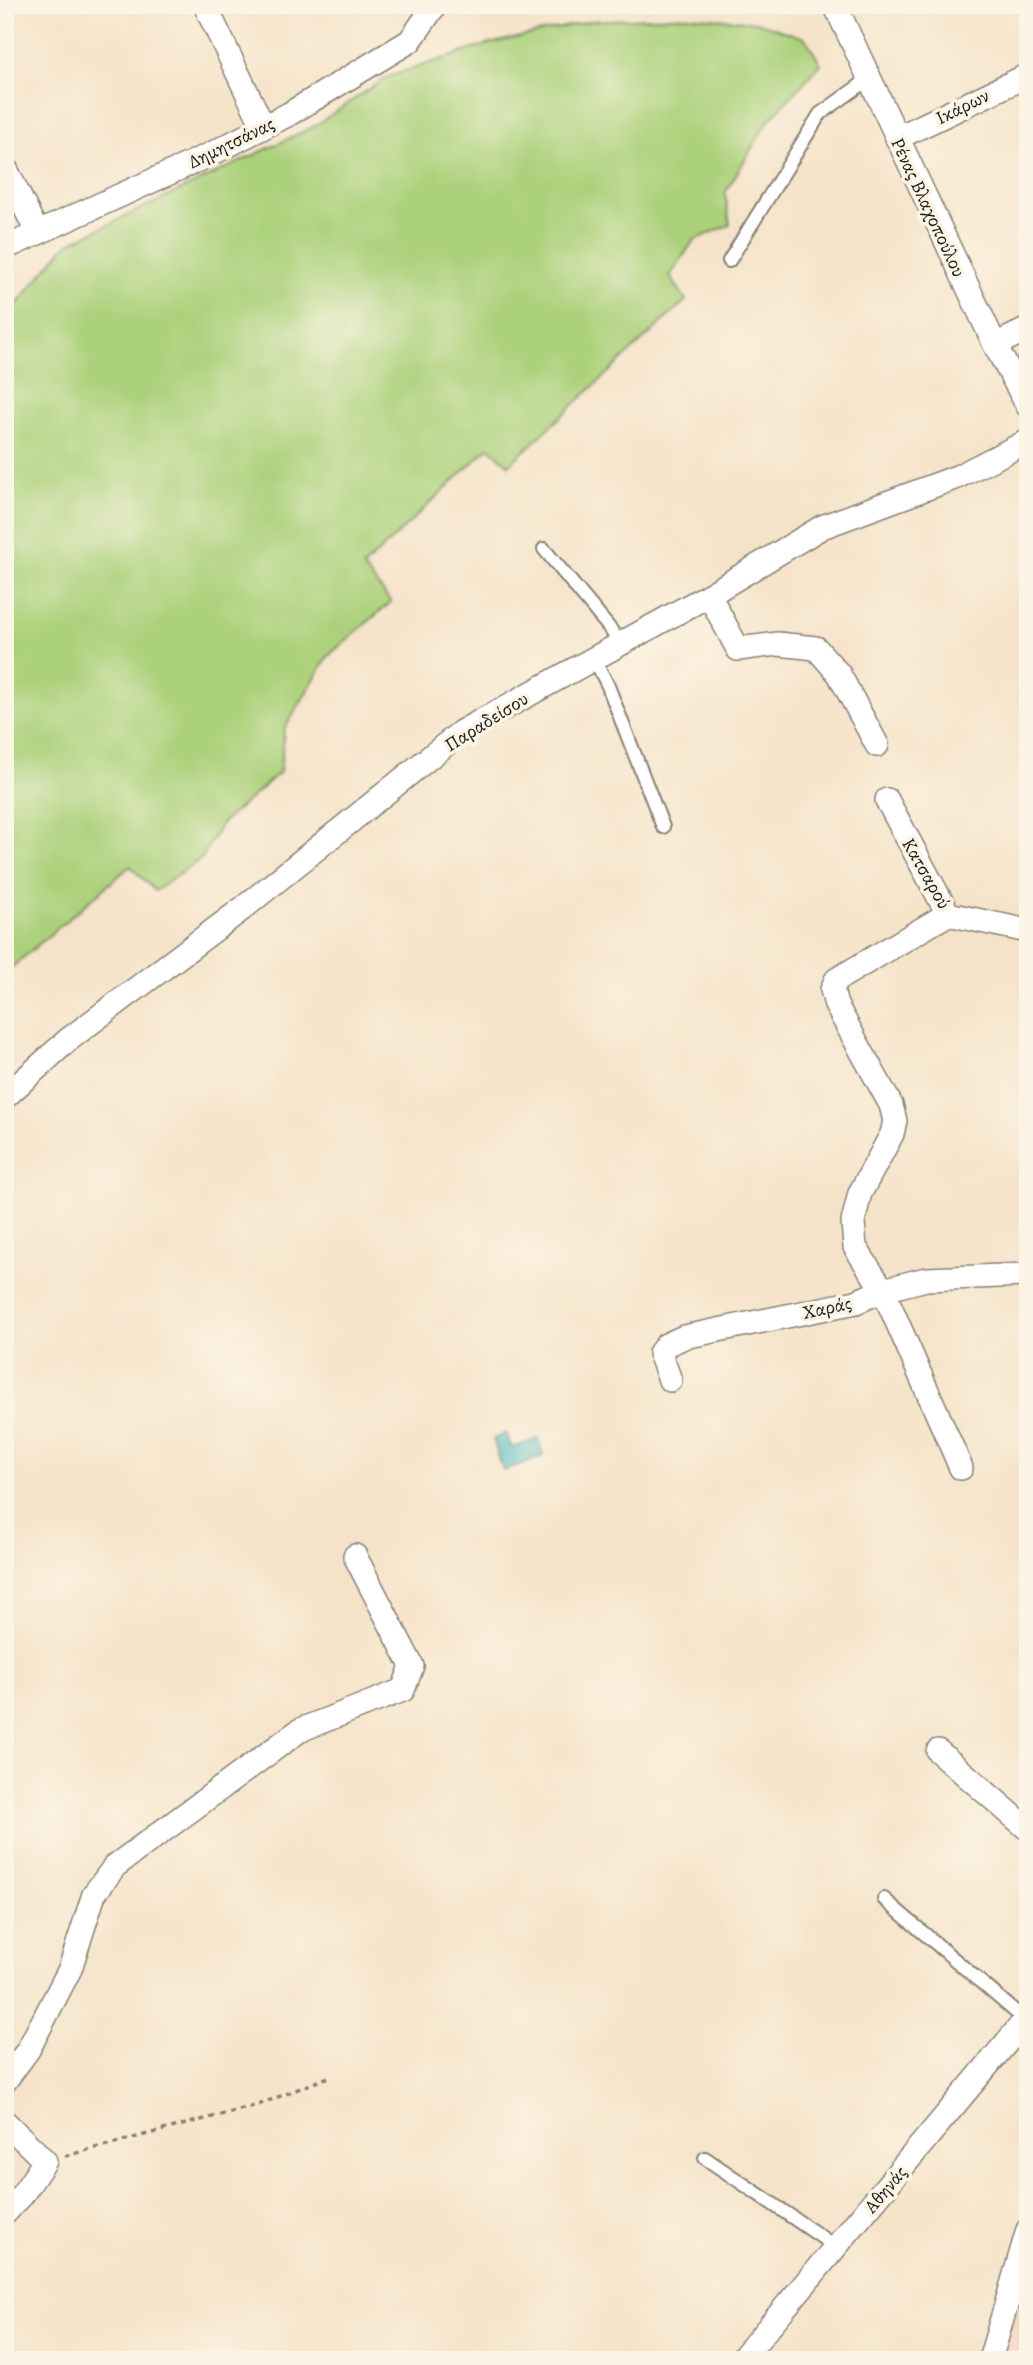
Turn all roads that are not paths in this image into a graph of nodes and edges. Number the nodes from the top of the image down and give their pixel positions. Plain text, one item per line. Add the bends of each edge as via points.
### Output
1 (205, 5) edge
2 (835, 5) edge
3 (433, 6) edge
4 (1028, 75) edge
5 (869, 79) junction
6 (263, 126) junction
7 (897, 138) junction
8 (5, 167) edge
9 (37, 232) junction
10 (5, 248) edge
11 (729, 261) dead end
12 (1028, 329) edge
13 (995, 345) junction
14 (1028, 406) edge
15 (1028, 441) edge
16 (544, 549) dead end
17 (709, 595) junction
18 (620, 644) junction
19 (594, 658) junction
20 (877, 745) dead end
21 (887, 800) dead end
22 (663, 827) dead end
23 (948, 915) junction
24 (1028, 931) edge
25 (5, 1097) edge
26 (1028, 1275) edge
27 (883, 1290) junction
28 (670, 1380) dead end
29 (961, 1468) dead end
30 (355, 1556) dead end
31 (938, 1751) dead end
32 (1028, 1829) edge
33 (884, 1899) dead end
34 (1027, 2019) edge
35 (5, 2081) edge
36 (5, 2122) edge
37 (705, 2158) dead end
38 (5, 2213) edge
39 (1028, 2230) edge
40 (836, 2247) junction
41 (741, 2360) edge
42 (990, 2360) edge

1 - 6 street
2 - 5 street, Ρένας Βλαχοπούλου
3 - 6 street, Δημητσάνας via 410,41
4 - 7 street, Ικάρων
5 - 7 street, Ρένας Βλαχοπούλου
5 - 11 lane via 820,114
6 - 9 street, Δημητσάνας
7 - 13 street, Ρένας Βλαχοπούλου
8 - 9 street
9 - 10 street, Δημητσάνας
12 - 13 street
13 - 14 street, Ρένας Βλαχοπούλου
15 - 17 street, Παραδείσου via 957,477 822,527
16 - 18 lane
17 - 18 street, Παραδείσου
17 - 20 street via 738,649 778,644 816,648 839,674
18 - 19 street, Παραδείσου
19 - 22 lane
19 - 25 street, Παραδείσου via 461,732 242,909 68,1040
21 - 23 street, Κατσαρού
23 - 24 street, Κατσαρού
23 - 27 street via 836,980 832,990 895,1121 860,1193 853,1222 855,1247
26 - 27 street, Χαράς via 926,1279
27 - 28 street, Χαράς via 856,1302 684,1337 660,1353
27 - 29 street
30 - 35 street via 412,1666 403,1690 300,1730 115,1866 94,1894 70,1969 28,2050
31 - 32 street
33 - 34 lane
34 - 40 street, Αθηνάς
36 - 38 street via 45,2161
37 - 40 lane
39 - 42 street
40 - 41 street, Αθηνάς

